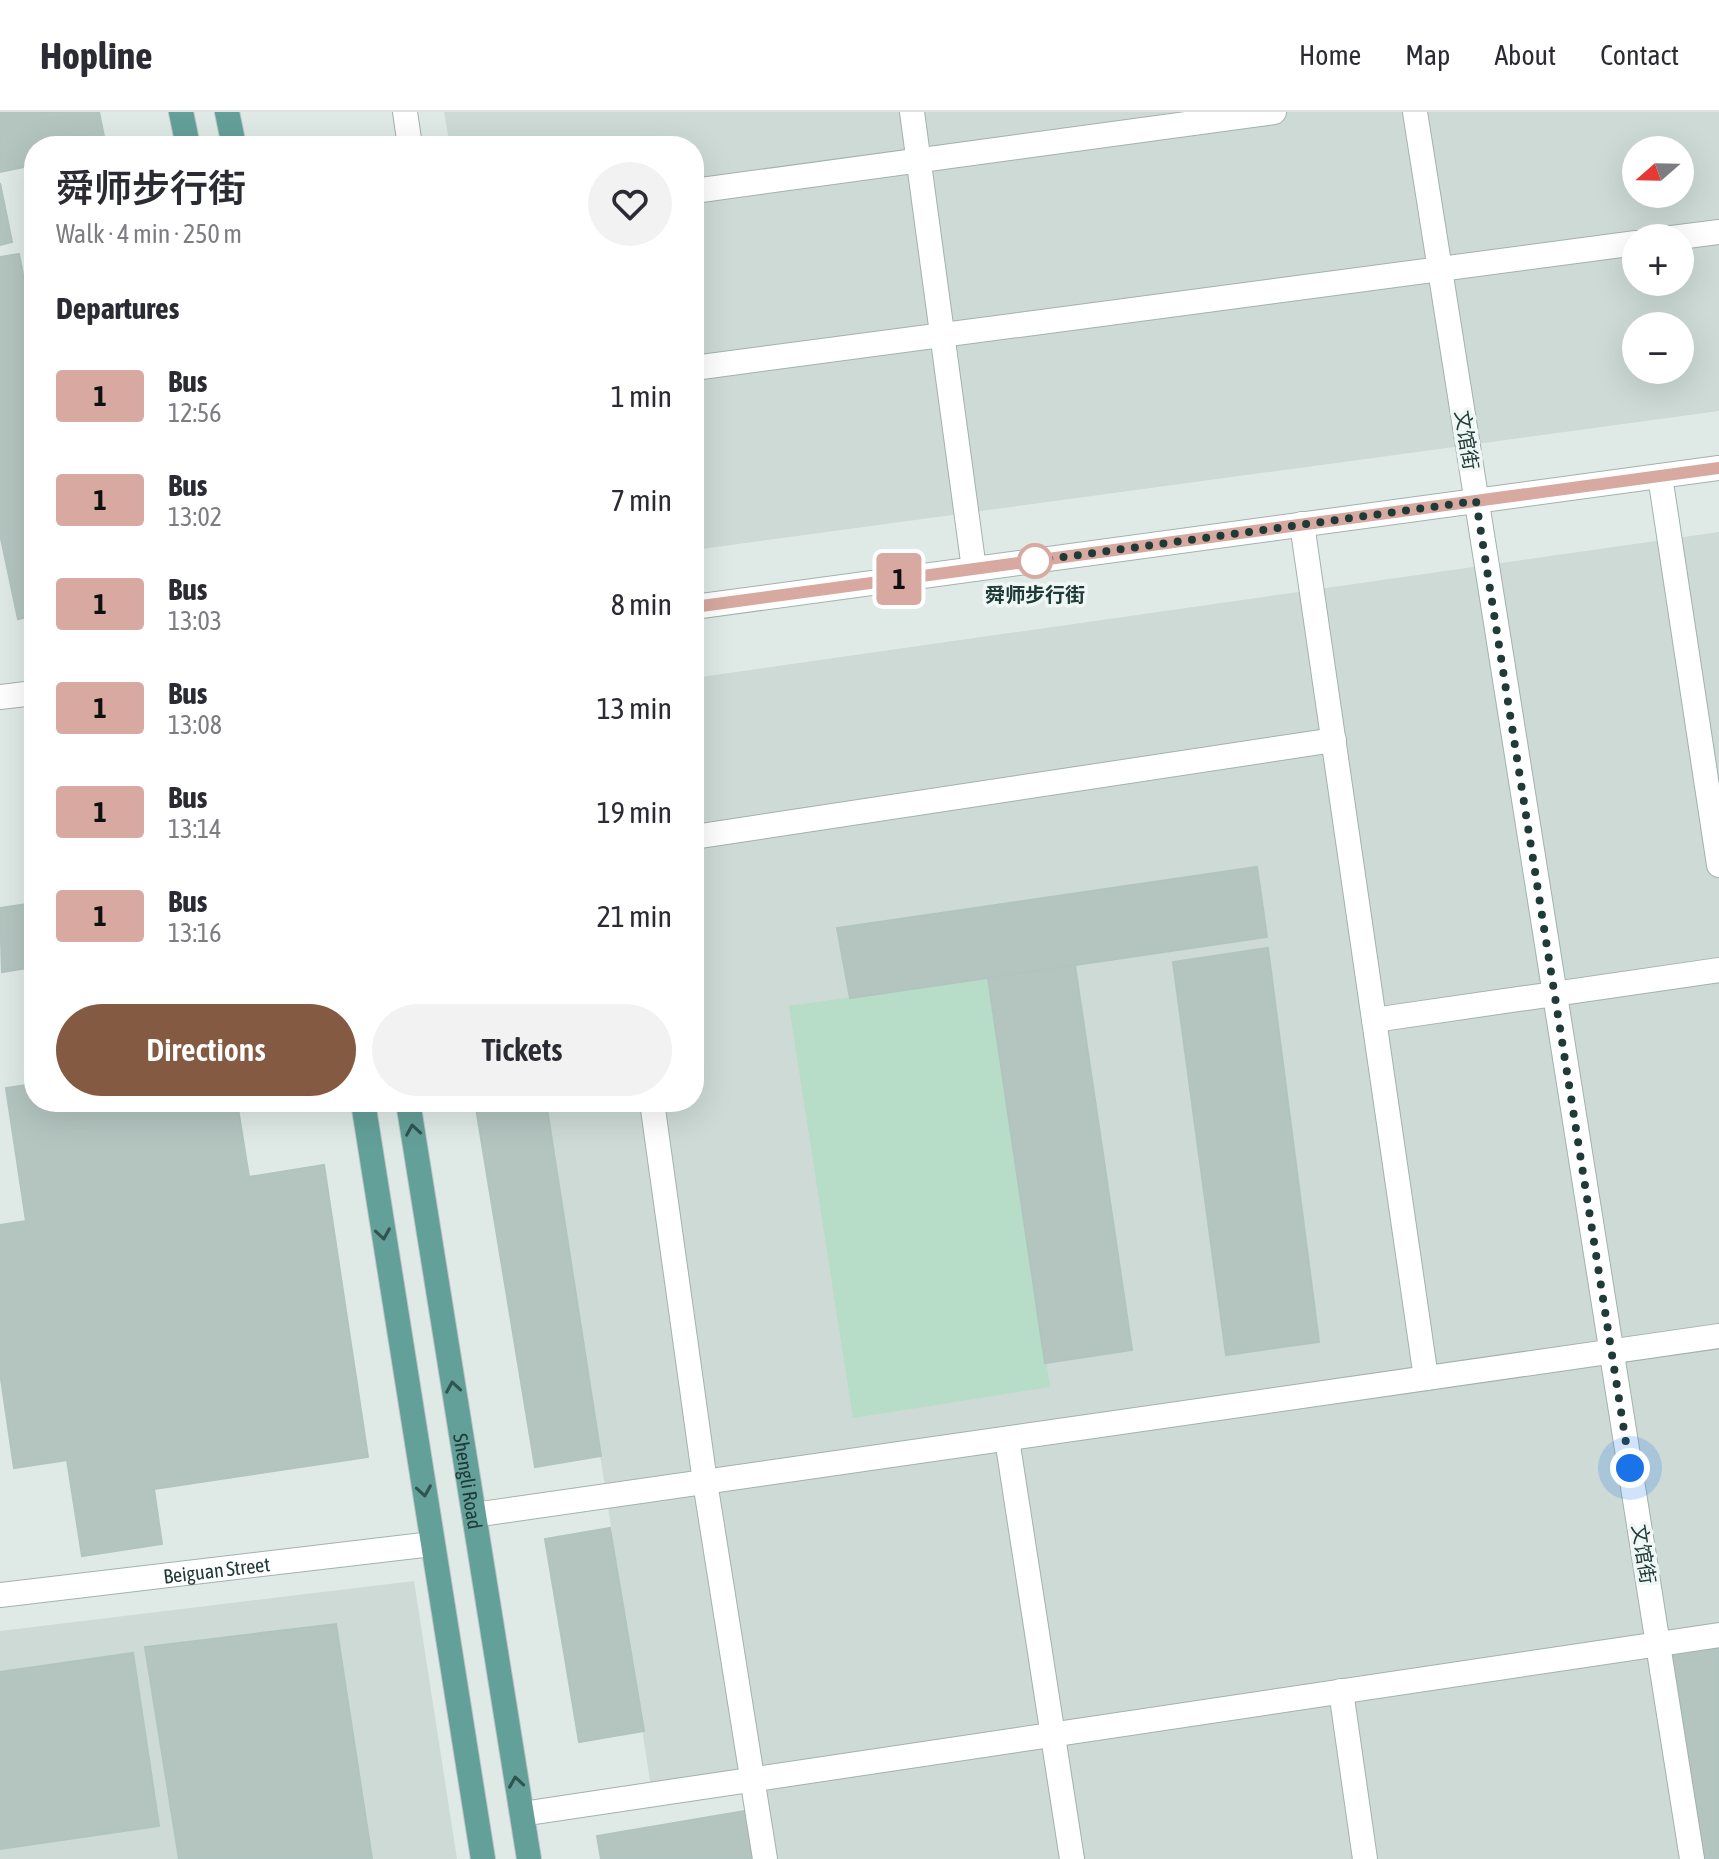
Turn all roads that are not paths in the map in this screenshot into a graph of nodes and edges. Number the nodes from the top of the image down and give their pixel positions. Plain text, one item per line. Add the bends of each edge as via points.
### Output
1 (181, 112) edge
2 (227, 112) edge
3 (405, 112) edge
4 (912, 112) edge
5 (1274, 112) edge
6 (1415, 112) edge
7 (186, 136) edge
8 (232, 136) edge
9 (409, 136) edge
10 (919, 161) junction
11 (704, 190) edge
12 (1719, 232) edge
13 (1694, 235) edge
14 (1622, 245) edge
15 (1440, 269) junction
16 (942, 335) junction
17 (704, 367) edge
18 (1719, 468) edge
19 (1660, 476) junction
20 (1476, 501) junction
21 (1302, 524) junction
22 (974, 569) junction
23 (704, 606) edge
24 (24, 694) edge
25 (0, 697) edge
26 (1334, 740) junction
27 (704, 835) edge
28 (1719, 865) edge
29 (1719, 970) edge
30 (1555, 994) junction
31 (1374, 1020) junction
32 (365, 1112) edge
33 (410, 1112) edge
34 (653, 1112) edge
35 (1719, 1336) edge
36 (1612, 1352) junction
37 (1426, 1378) junction
38 (1007, 1439) junction
39 (705, 1482) junction
40 (474, 1515) junction
41 (432, 1544) junction
42 (0, 1595) edge
43 (1719, 1635) edge
44 (1658, 1643) junction
45 (1341, 1691) junction
46 (1053, 1734) junction
47 (752, 1779) junction
48 (522, 1814) junction
49 (483, 1859) edge
50 (529, 1859) edge
51 (765, 1859) edge
52 (1072, 1859) edge
53 (1365, 1859) edge
54 (1692, 1859) edge

1 - 7 main road
2 - 8 main road
3 - 9 street
4 - 10 street
5 - 10 street
6 - 15 street, 文馆街
10 - 11 street
10 - 16 street
12 - 13 street
14 - 15 street
15 - 16 street
15 - 20 street, 文馆街
16 - 17 street
16 - 22 street
18 - 19 street
19 - 20 street
19 - 28 street
20 - 21 street
20 - 30 street, 文馆街
21 - 22 street
21 - 26 street
22 - 23 street
24 - 25 street
26 - 27 street
26 - 31 street
29 - 30 street
30 - 31 street
30 - 36 street, 文馆街
31 - 37 street
32 -> 41 main road
40 -> 33 main road, Shengli Road
34 - 39 street
35 - 36 street
36 - 37 street
36 - 44 street, 文馆街
37 - 38 street
38 - 39 street
38 - 46 street
39 - 40 street
39 - 47 street
48 -> 40 main road, Shengli Road
41 - 42 street, Beiguan Street
41 - 49 main road
43 - 44 street
44 - 45 street
44 - 54 street, 文馆街
45 - 46 street
45 - 53 street
46 - 47 street
46 - 52 street
47 - 48 street
47 - 51 street
48 - 50 main road, Shengli Road

